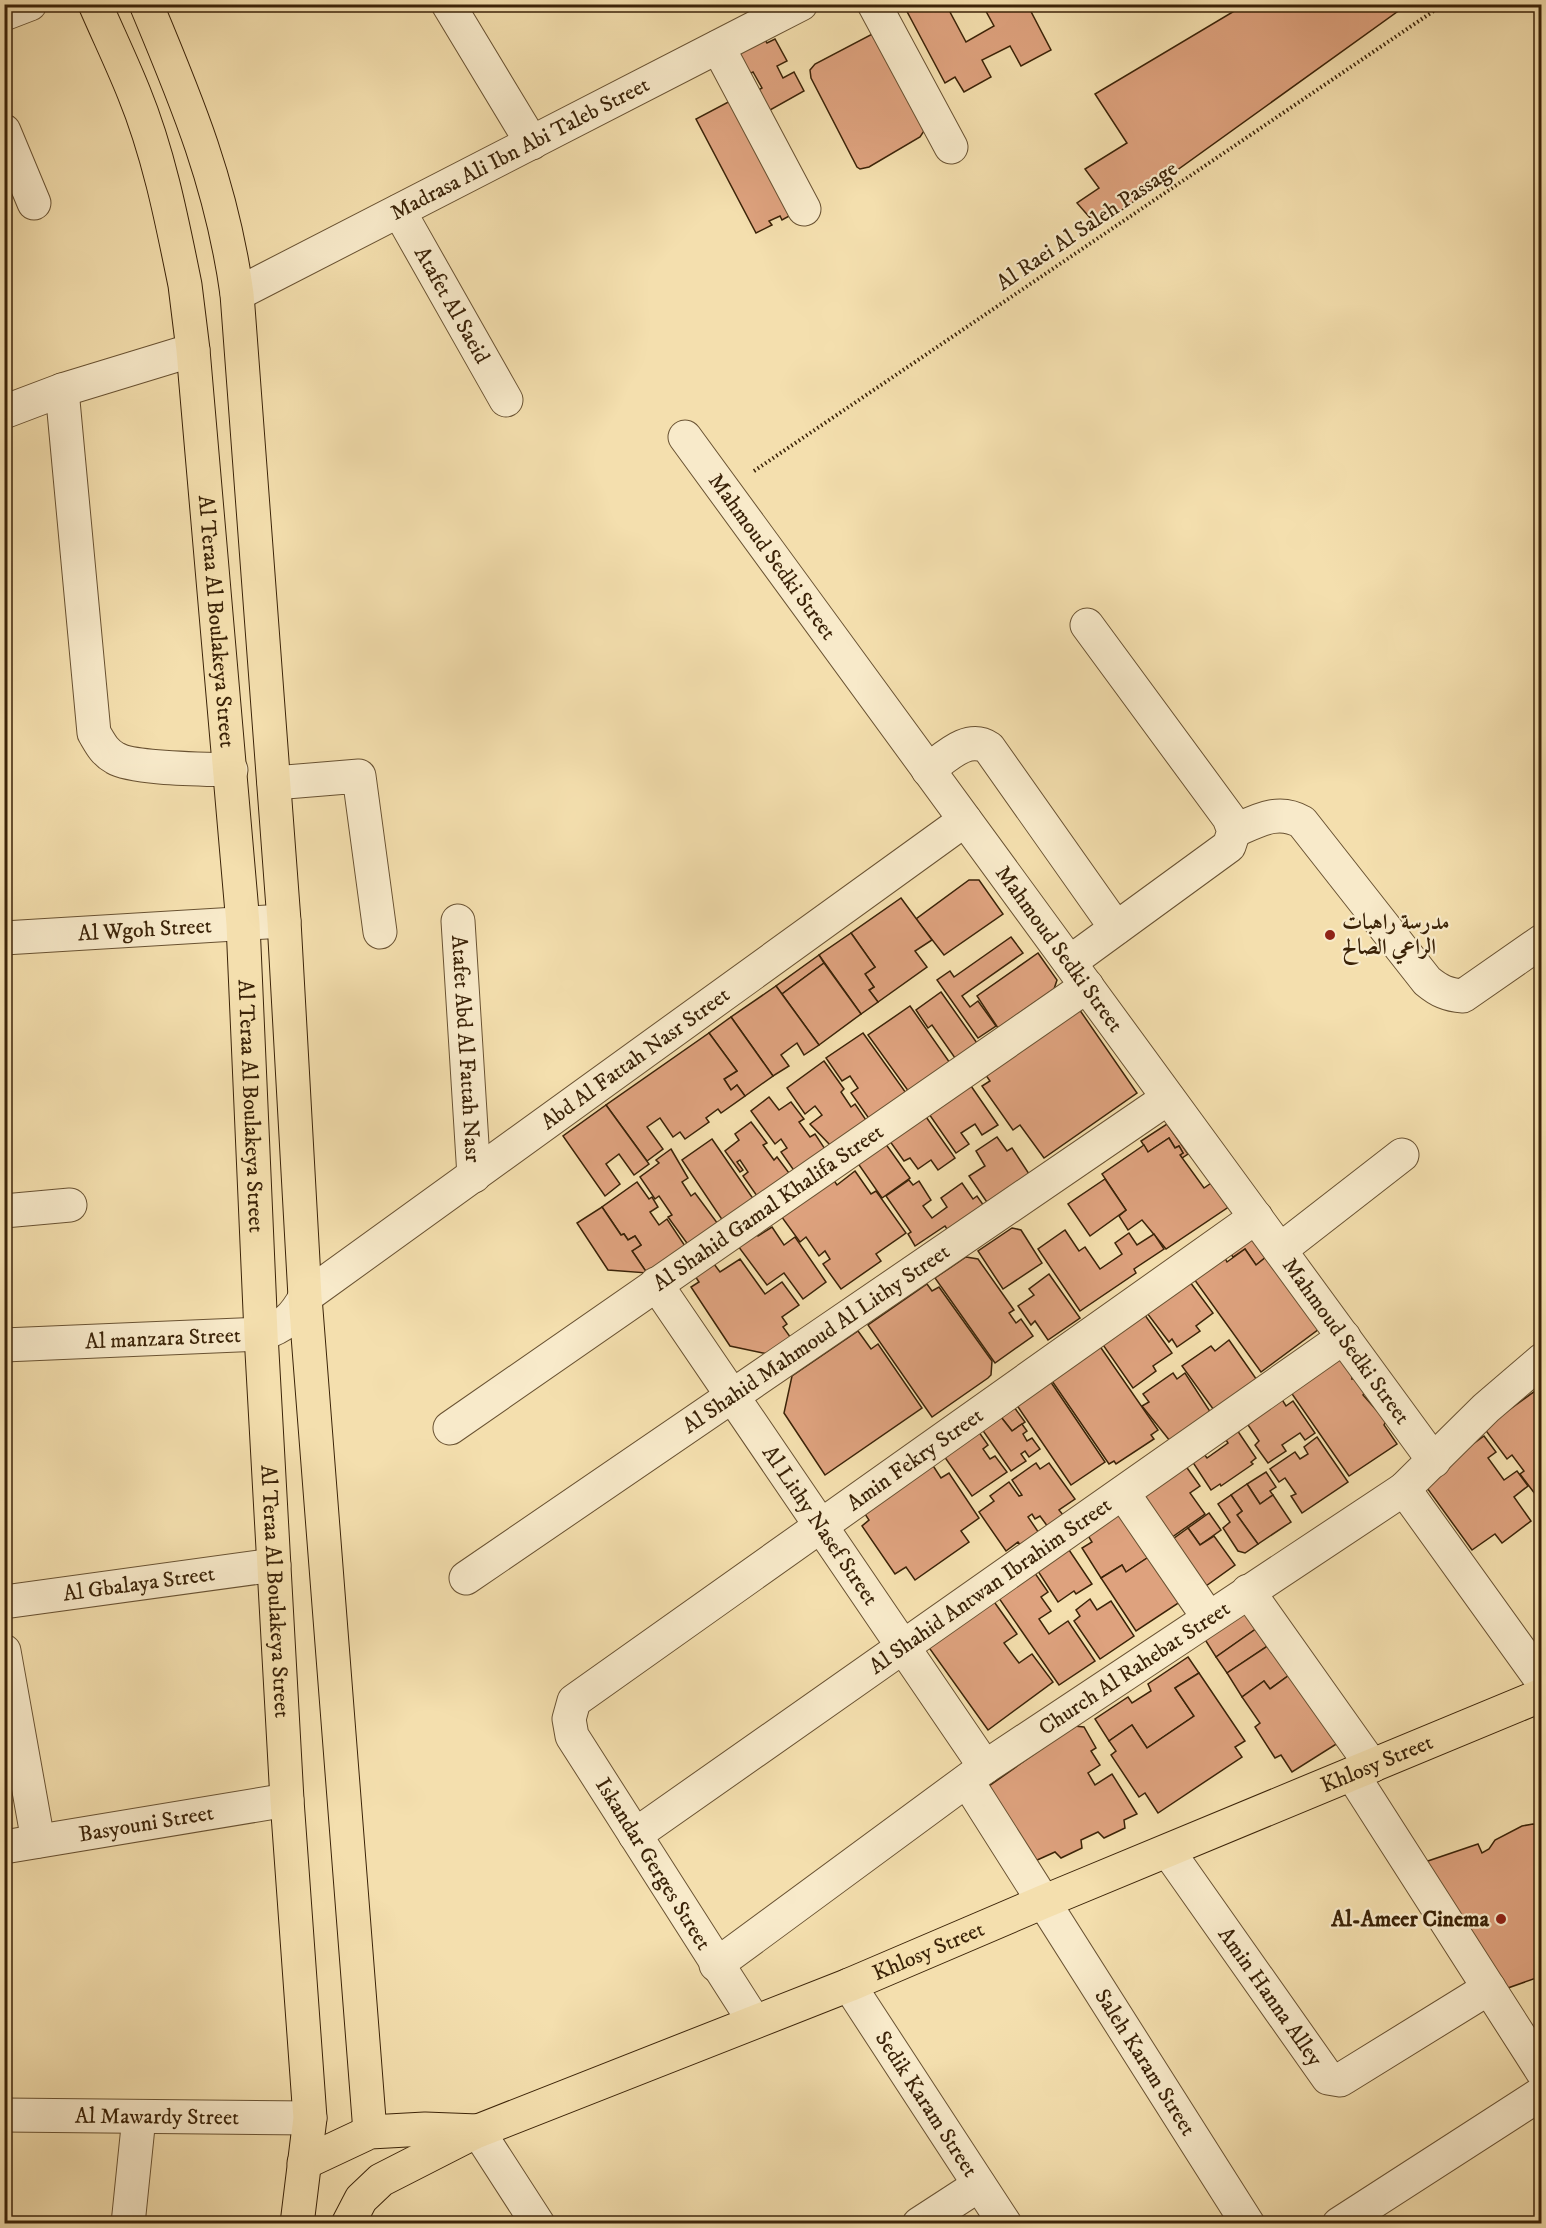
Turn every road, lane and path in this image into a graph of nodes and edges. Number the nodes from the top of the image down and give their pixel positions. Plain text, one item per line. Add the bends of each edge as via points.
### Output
1 (30, 4) edge
2 (95, 4) edge
3 (146, 4) edge
4 (448, 4) edge
5 (874, 4) edge
6 (1444, 4) edge
7 (794, 6) edge
8 (4, 14) edge
9 (718, 47) junction
10 (4, 131) edge
11 (532, 142) junction
12 (951, 147) dead end
13 (34, 203) dead end
14 (804, 208) dead end
15 (399, 211) junction
16 (237, 294) junction
17 (193, 350) junction
18 (62, 390) junction
19 (506, 400) dead end
20 (4, 412) edge
21 (685, 437) dead end
22 (748, 474) dead end
23 (1087, 625) dead end
24 (231, 770) junction
25 (928, 770) junction
26 (274, 783) junction
27 (965, 820) junction
28 (1234, 831) junction
29 (284, 921) junction
30 (458, 921) dead end
31 (243, 924) junction
32 (1116, 928) junction
33 (380, 932) dead end
34 (4, 938) edge
35 (1542, 941) edge
36 (1078, 974) junction
37 (1168, 1098) junction
38 (1402, 1155) dead end
39 (474, 1176) junction
40 (70, 1205) dead end
41 (4, 1211) edge
42 (1256, 1216) junction
43 (1280, 1250) junction
44 (656, 1284) junction
45 (306, 1297) junction
46 (261, 1334) junction
47 (1344, 1337) junction
48 (4, 1344) edge
49 (1542, 1360) edge
50 (732, 1396) junction
51 (450, 1428) dead end
52 (1434, 1461) junction
53 (1404, 1489) junction
54 (1123, 1493) junction
55 (821, 1526) junction
56 (274, 1565) junction
57 (466, 1578) dead end
58 (1248, 1591) junction
59 (4, 1602) edge
60 (1208, 1617) junction
61 (904, 1647) junction
62 (4, 1651) edge
63 (1542, 1681) edge
64 (1542, 1695) edge
65 (574, 1701) joint
66 (1362, 1770) junction
67 (976, 1774) junction
68 (287, 1800) junction
69 (635, 1835) junction
70 (38, 1841) junction
71 (4, 1847) edge
72 (1168, 1851) junction
73 (1043, 1902) junction
74 (716, 1965) junction
75 (849, 1985) junction
76 (1489, 1988) junction
77 (754, 2021) junction
78 (1542, 2071) edge
79 (1542, 2093) edge
80 (4, 2115) edge
81 (139, 2117) junction
82 (310, 2118) junction
83 (478, 2131) junction
84 (370, 2132) junction
85 (304, 2163) junction
86 (979, 2185) junction
87 (128, 2223) edge
88 (297, 2223) edge
89 (348, 2223) edge
90 (538, 2223) edge
91 (919, 2223) edge
92 (1005, 2223) edge
93 (1248, 2223) edge
94 (1339, 2223) edge

1 - 8 street
2 - 17 main road, Al Teraa Al Boulakeya Street via 135,95 155,157 174,231
3 - 16 main road, Al Teraa Al Boulakeya Street via 207,155
4 - 11 street
5 - 12 street
6 - 22 path, Al Raei Al Saleh Passage
7 - 9 street, Madrasa Ali Ibn Abi Taleb Street
9 - 11 street, Madrasa Ali Ibn Abi Taleb Street
9 - 14 street
10 - 13 street
11 - 15 street, Madrasa Ali Ibn Abi Taleb Street
15 - 16 street, Madrasa Ali Ibn Abi Taleb Street
15 - 19 street, Atafet Al Saeid
16 - 26 main road, Al Teraa Al Boulakeya Street
17 - 18 street
17 - 24 main road, Al Teraa Al Boulakeya Street
18 - 20 street
18 - 24 street via 94,733 102,748 115,759
21 - 25 street, Mahmoud Sedki Street
23 - 28 street via 1229,818
24 - 31 main road, Al Teraa Al Boulakeya Street
25 - 27 street, Mahmoud Sedki Street
25 - 32 street via 969,743 980,742 989,748
26 - 29 main road, Al Teraa Al Boulakeya Street
26 - 33 street via 359,776
27 - 36 street, Mahmoud Sedki Street
27 - 39 street, Abd Al Fattah Nasr Street
28 - 32 street, Al Shahid Gamal Khalifa Street via 1229,846
28 - 35 street via 1276,815 1290,815 1302,822 1427,981 1450,995 1463,996
29 - 31 street, Al Wgoh Street
29 - 45 main road, Al Teraa Al Boulakeya Street
30 - 39 street, Atafet Abd Al Fattah Nasr
31 - 34 street, Al Wgoh Street
31 - 46 main road, Al Teraa Al Boulakeya Street
32 - 36 street, Al Shahid Gamal Khalifa Street
36 - 37 street, Mahmoud Sedki Street
36 - 44 street, Al Shahid Gamal Khalifa Street
37 - 42 street, Mahmoud Sedki Street
37 - 50 street, Al Shahid Mahmoud Al Lithy Street
38 - 43 street
39 - 45 street, Abd Al Fattah Nasr Street
40 - 41 street
42 - 43 street, Mahmoud Sedki Street
42 - 55 street, Amin Fekry Street
43 - 47 street, Mahmoud Sedki Street
44 - 50 street, Al Lithy Nasef Street
44 - 51 street, Al Shahid Gamal Khalifa Street
45 - 46 street, Al manzara Street via 296,1315 280,1328
45 - 84 main road, Al Teraa Al Boulakeya Street
46 - 48 street, Al manzara Street
46 - 56 main road, Al Teraa Al Boulakeya Street
47 - 52 street, Mahmoud Sedki Street
47 - 54 street, Al Shahid Antwan Ibrahim Street
49 - 52 street, Church Al Rahebat Street via 1486,1408
50 - 55 street, Al Lithy Nasef Street
50 - 57 street, Al Shahid Mahmoud Al Lithy Street
52 - 53 street, Church Al Rahebat Street
53 - 58 street, Church Al Rahebat Street
53 - 63 street
54 - 60 street
54 - 61 street, Al Shahid Antwan Ibrahim Street
55 - 61 street, Al Lithy Nasef Street
55 - 65 street, Amin Fekry Street
56 - 59 street, Al Gbalaya Street
56 - 68 main road, Al Teraa Al Boulakeya Street
58 - 60 street, Church Al Rahebat Street
58 - 66 street
60 - 67 street, Church Al Rahebat Street
61 - 67 street, Al Lithy Nasef Street
61 - 69 street, Al Shahid Antwan Ibrahim Street
62 - 70 street
64 - 66 main road, Khlosy Street
65 - 69 street, Iskandar Gerges Street via 569,1719 572,1736
66 - 72 main road, Khlosy Street
66 - 76 street
67 - 73 street, Saleh Karam Street
67 - 74 street, Church Al Rahebat Street
68 - 70 street, Basyouni Street
68 - 82 main road, Al Teraa Al Boulakeya Street
69 - 74 street, Iskandar Gerges Street
70 - 71 street, Basyouni Street
72 - 73 main road, Khlosy Street
72 - 76 street, Amin Hanna Alley via 1328,2078 1345,2078
73 - 75 main road, Khlosy Street
73 - 93 street, Saleh Karam Street
74 - 77 street, Iskandar Gerges Street
75 - 77 main road, Khlosy Street
75 - 86 street, Sedik Karam Street
76 - 78 street
77 - 83 main road, Khlosy Street
79 - 94 street
80 - 81 street, Al Mawardy Street
81 - 82 street, Al Mawardy Street
81 - 87 street
82 - 85 main road, Al Teraa Al Boulakeya Street
83 - 84 main road, Khlosy Street via 425,2128
83 - 89 main road via 381,2180 361,2199
83 - 90 street
84 - 85 main road, Khlosy Street
85 - 88 main road, Al Teraa Al Boulakeya Street
86 - 91 street
86 - 92 street, Sedik Karam Street

